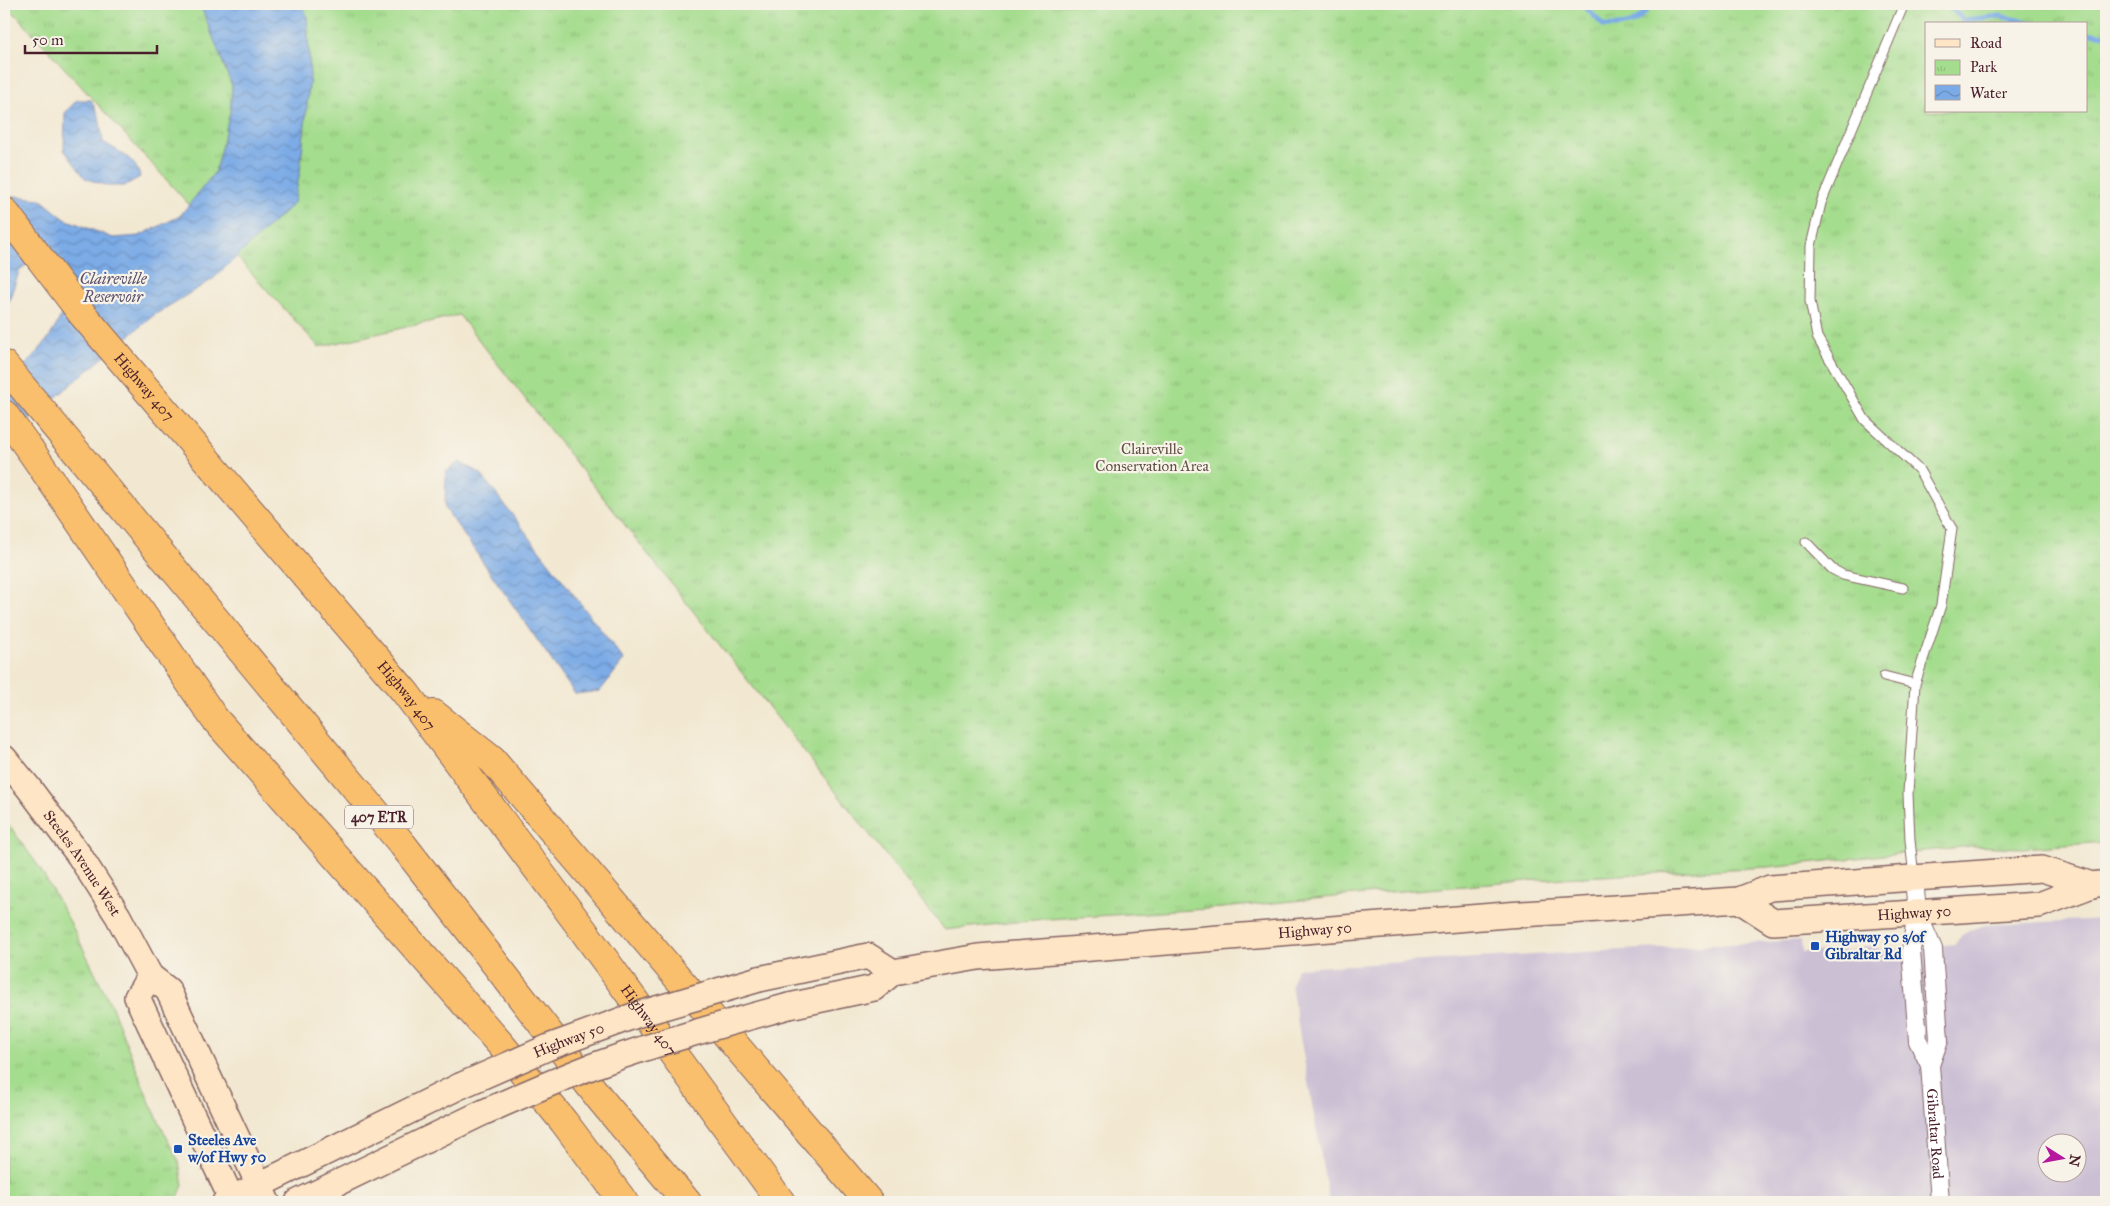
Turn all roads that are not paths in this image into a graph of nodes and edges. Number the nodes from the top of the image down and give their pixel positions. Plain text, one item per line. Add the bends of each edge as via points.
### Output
1 (1904, 4) edge
2 (4, 211) edge
3 (4, 365) edge
4 (4, 414) edge
5 (1806, 542) dead end
6 (1903, 588) dead end
7 (1884, 676) dead end
8 (1915, 684) junction
9 (405, 692) junction
10 (4, 758) edge
11 (1914, 878) junction
12 (2099, 884) edge
13 (1739, 900) junction
14 (1917, 913) junction
15 (893, 972) junction
16 (150, 976) junction
17 (263, 1194) edge
18 (230, 1201) edge
19 (298, 1202) edge
20 (624, 1202) edge
21 (687, 1202) edge
22 (781, 1202) edge
23 (869, 1202) edge
24 (1940, 1202) edge

1 - 8 lane via 1821,203 1811,246 1810,301 1817,337 1865,420 1919,470 1952,529 1941,605
2 - 9 highway, Highway 407 via 83,315
3 - 21 highway, 407 ETR via 402,845 601,1100
4 - 20 highway via 214,718 502,1046
5 - 6 lane via 1843,576
7 - 8 lane
8 - 11 lane via 1908,794
9 - 22 highway, Highway 407
9 - 23 highway via 492,760
10 - 16 main road, Steeles Avenue West via 79,855 118,916
11 - 12 main road, Highway 50 via 2042,868
11 - 13 main road, Highway 50 via 1770,888
11 - 14 street, Gibraltar Road
12 - 14 main road, Highway 50 via 2039,905
13 - 14 main road, Highway 50 via 1773,922
13 - 15 main road, Highway 50 via 978,957
14 - 24 street, Gibraltar Road via 1933,949 1939,1040 1930,1065
15 - 17 main road, Highway 50, bridge via 868,956 760,979 636,1015 549,1047 460,1086
15 - 19 main road, Highway 50, bridge via 874,988 788,1006 649,1046 594,1066 484,1112
16 - 17 main road, Steeles Avenue West via 168,990
16 - 18 main road via 137,997
17 - 18 main road, Highway 50

